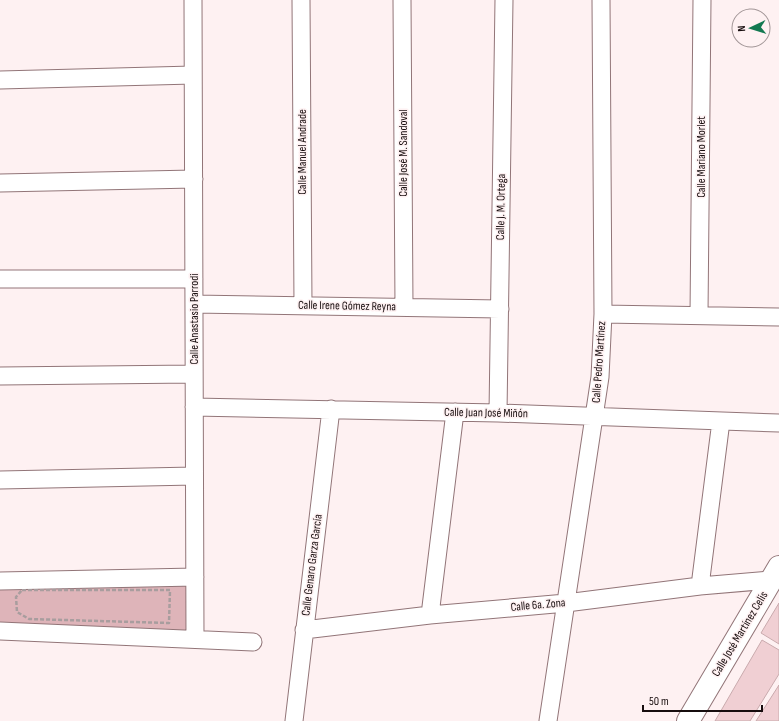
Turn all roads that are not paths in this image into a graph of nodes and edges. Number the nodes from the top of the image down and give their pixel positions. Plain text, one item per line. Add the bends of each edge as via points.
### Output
1 (193, 0) edge
2 (301, 0) edge
3 (402, 0) edge
4 (504, 0) edge
5 (601, 0) edge
6 (702, 0) edge
7 (193, 75) junction
8 (0, 80) edge
9 (194, 179) junction
10 (0, 182) edge
11 (0, 279) edge
12 (194, 279) junction
13 (194, 304) junction
14 (303, 305) junction
15 (404, 307) junction
16 (500, 309) junction
17 (603, 314) junction
18 (699, 315) junction
19 (779, 317) edge
20 (193, 374) junction
21 (0, 376) edge
22 (194, 407) junction
23 (331, 409) junction
24 (455, 412) junction
25 (498, 413) junction
26 (595, 416) junction
27 (721, 421) junction
28 (779, 423) edge
29 (194, 476) junction
30 (0, 480) edge
31 (775, 573) edge
32 (195, 577) junction
33 (0, 581) edge
34 (700, 586) junction
35 (566, 603) junction
36 (430, 615) junction
37 (304, 630) junction
38 (0, 631) edge
39 (195, 639) junction
40 (253, 642) dead end
41 (294, 721) edge
42 (548, 721) edge
43 (688, 721) edge

1 - 7 street, Calle Anastasio Parrodi
2 - 14 street, Calle Manuel Andrade
3 - 15 street, Calle José M. Sandoval
4 - 16 street, Calle J. M. Ortega
5 - 17 street, Calle Pedro Martínez
6 - 18 street, Calle Mariano Morlet
7 - 8 street
7 - 9 street, Calle Anastasio Parrodi
9 - 10 street
9 - 12 street, Calle Anastasio Parrodi
11 - 12 street
12 - 13 street, Calle Anastasio Parrodi
13 - 14 street, Calle Irene Gómez Reyna
13 - 20 street, Calle Anastasio Parrodi
14 - 15 street, Calle Irene Gómez Reyna
15 - 16 street, Calle Irene Gómez Reyna
16 - 25 street, Calle J. M. Ortega
17 - 18 street
17 - 26 street, Calle Pedro Martínez via 600,378
18 - 19 street
20 - 21 street
20 - 22 street, Calle Anastasio Parrodi
22 - 23 street, Calle Juan José Miñón
22 - 29 street, Calle Anastasio Parrodi
23 - 24 street, Calle Juan José Miñón
23 - 37 street, Calle Genaro Garza García
24 - 25 street, Calle Juan José Miñón
24 - 36 street
25 - 26 street, Calle Juan José Miñón
26 - 27 street, Calle Juan José Miñón
26 - 35 street, Calle Pedro Martínez
27 - 28 street, Calle Juan José Miñón
27 - 34 street
29 - 30 street
29 - 32 street, Calle Anastasio Parrodi
31 - 34 street, Calle 6a. Zona
31 - 43 street, Calle José Martínez Celis
32 - 33 street
32 - 39 street, Calle Anastasio Parrodi
34 - 35 street, Calle 6a. Zona
35 - 36 street, Calle 6a. Zona
35 - 42 street, Calle Pedro Martínez
36 - 37 street, Calle 6a. Zona
37 - 41 street, Calle Genaro Garza García
38 - 39 street
39 - 40 street

